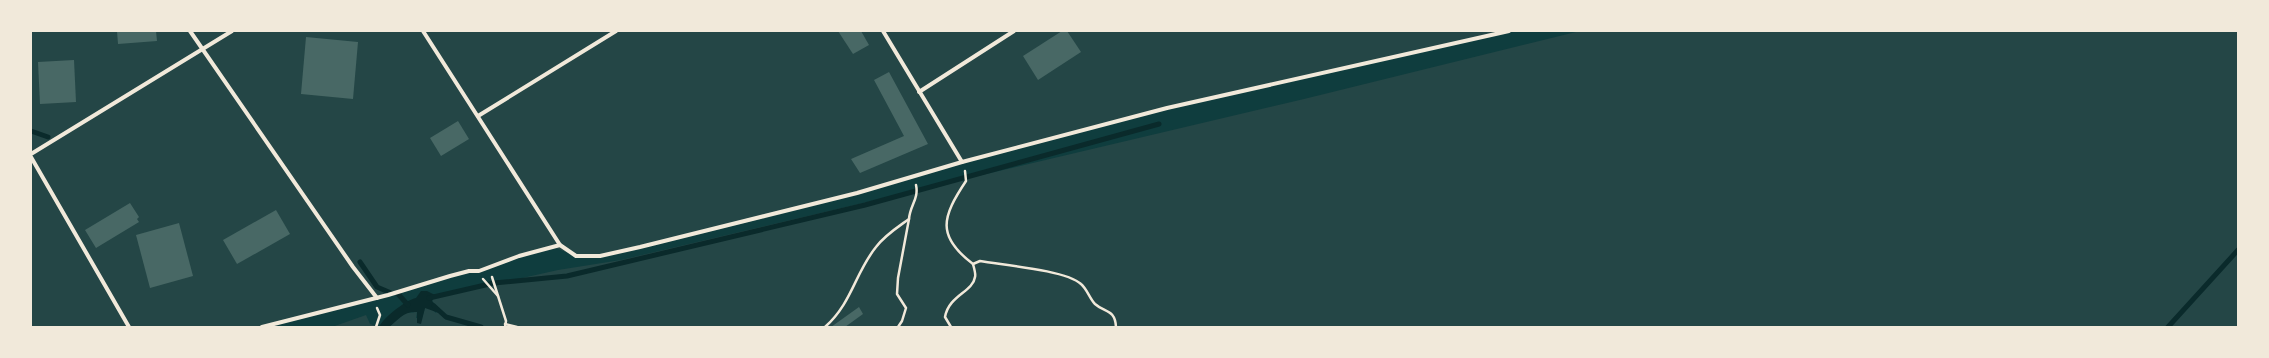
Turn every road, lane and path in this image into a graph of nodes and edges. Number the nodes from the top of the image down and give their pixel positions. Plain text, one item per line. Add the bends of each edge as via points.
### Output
1 (190, 31) edge
2 (232, 31) edge
3 (422, 31) edge
4 (616, 31) edge
5 (883, 31) edge
6 (1014, 31) edge
7 (1509, 31) edge
8 (1503, 32) edge
9 (202, 51) junction
10 (919, 92) junction
11 (478, 116) junction
12 (31, 156) edge
13 (962, 162) junction
14 (966, 174) dead end
15 (916, 184) dead end
16 (909, 219) junction
17 (560, 245) junction
18 (973, 264) junction
19 (488, 268) junction
20 (486, 284) dead end
21 (499, 297) junction
22 (377, 298) junction
23 (372, 299) junction
24 (505, 326) edge
25 (129, 327) edge
26 (262, 327) edge
27 (376, 327) edge
28 (517, 327) edge
29 (825, 327) edge
30 (898, 327) edge
31 (950, 327) edge
32 (1116, 327) edge

1 - 9 street
2 - 9 street
3 - 11 street
4 - 11 street
5 - 10 street
6 - 10 street
7 - 8 street
8 - 13 street via 1166,108
9 - 12 street
9 - 22 street
10 - 13 street
11 - 17 street
12 - 25 street
13 - 17 street via 857,193 600,256 576,256
14 - 18 path via 966,181 955,198 946,225 948,237 958,253
15 - 16 path via 918,194 909,212
16 - 29 path via 876,247 860,271 848,300
16 - 30 path via 897,294 906,308
17 - 19 street
18 - 31 path via 975,277 971,285 947,306 945,317
18 - 32 path via 980,261 1060,273 1080,283 1095,304 1110,311
19 - 21 path
19 - 22 street via 450,276
20 - 21 path
21 - 24 path
22 - 23 street
23 - 26 street
23 - 27 path via 380,315
24 - 28 path

